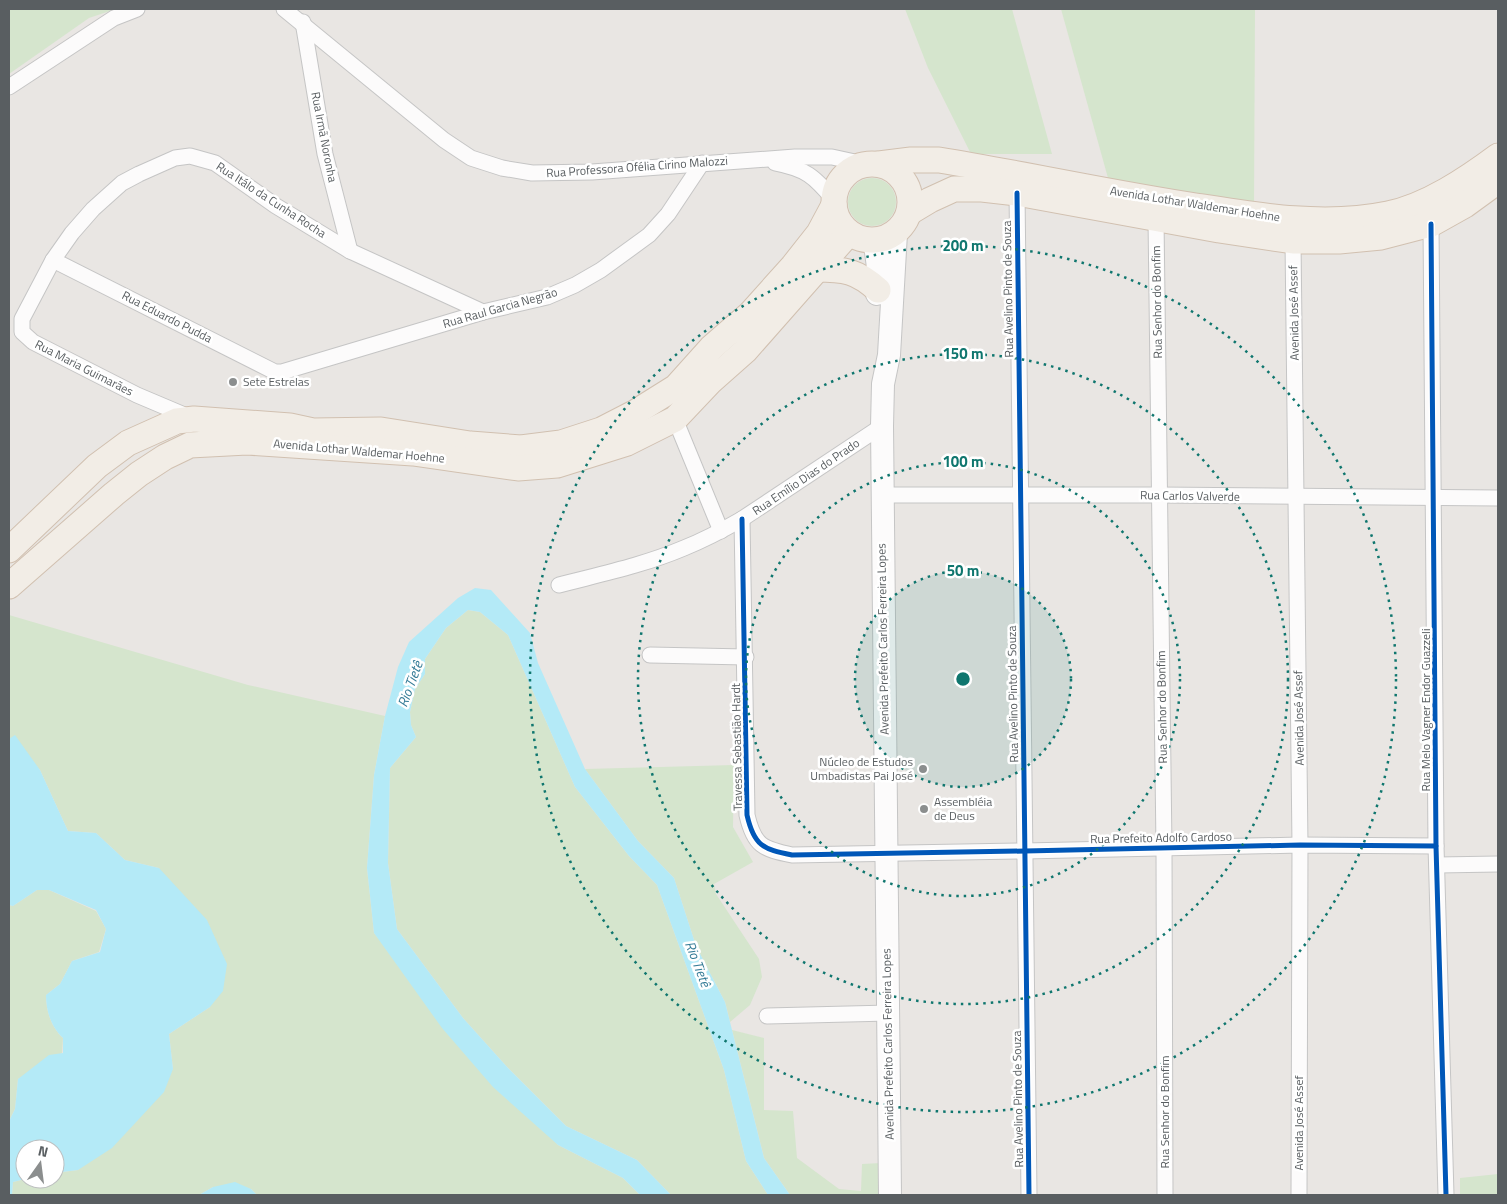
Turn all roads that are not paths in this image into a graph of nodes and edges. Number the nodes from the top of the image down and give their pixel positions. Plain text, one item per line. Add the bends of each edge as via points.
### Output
1 (137, 9) edge
2 (284, 9) edge
3 (303, 22) junction
4 (9, 87) edge
5 (1498, 156) edge
6 (759, 160) junction
7 (702, 163) junction
8 (872, 164) junction
9 (1498, 181) edge
10 (1017, 193) junction
11 (834, 202) junction
12 (910, 212) junction
13 (1156, 219) junction
14 (1432, 224) junction
15 (849, 233) junction
16 (896, 233) junction
17 (873, 240) junction
18 (1293, 241) junction
19 (350, 251) junction
20 (53, 260) junction
21 (816, 269) junction
22 (878, 290) junction
23 (483, 312) junction
24 (282, 372) joint
25 (883, 384) junction
26 (194, 419) junction
27 (675, 419) junction
28 (882, 426) junction
29 (882, 495) junction
30 (1159, 495) junction
31 (1021, 496) junction
32 (1296, 497) junction
33 (1434, 497) junction
34 (1498, 498) edge
35 (742, 520) junction
36 (721, 530) junction
37 (9, 550) edge
38 (559, 585) dead end
39 (9, 586) edge
40 (650, 655) dead end
41 (746, 657) junction
42 (1300, 844) junction
43 (1436, 846) junction
44 (1164, 848) junction
45 (1025, 852) junction
46 (886, 854) junction
47 (1498, 864) edge
48 (1438, 866) junction
49 (889, 1013) junction
50 (767, 1016) dead end
51 (890, 1195) edge
52 (1029, 1195) edge
53 (1165, 1195) edge
54 (1299, 1195) edge
55 (1446, 1195) edge

1 - 4 street via 114,18
2 - 3 street, Rua Professora Ofélia Cirino Malozzi
3 - 7 street, Rua Professora Ofélia Cirino Malozzi via 444,140 471,158 532,173 592,172
3 - 19 street, Rua Irmã Noronha via 325,154
5 - 8 main road, Avenida Lothar Waldemar Hoehne via 1472,175 1421,203 1390,214 1354,220 1304,220 1248,214 939,160
6 - 7 street, Rua Professora Ofélia Cirino Malozzi
6 - 8 street, Rua Professora Ofélia Cirino Malozzi via 832,156
6 - 11 street via 804,171
7 - 23 street, Rua Raul Garcia Negrão via 668,214 649,234 601,270 547,297
8 - 11 main road via 852,169 842,177
8 - 12 main road via 891,168 901,176 911,199
9 - 14 main road, Avenida Lothar Waldemar Hoehne
10 - 12 main road, Avenida Lothar Waldemar Hoehne via 954,189
10 - 13 main road, Avenida Lothar Waldemar Hoehne
10 - 31 street, Rua Avelino Pinto de Souza
11 - 15 main road via 838,220
11 - 26 main road, Avenida Lothar Waldemar Hoehne via 818,233 793,266 676,387 601,430 561,443 521,448 470,444 381,430 313,431 290,426
12 - 16 main road
13 - 18 main road, Avenida Lothar Waldemar Hoehne
13 - 30 street, Rua Senhor do Bonfim
14 - 18 main road, Avenida Lothar Waldemar Hoehne via 1381,237
14 - 33 street, Rua Melo Vagner Endor Guazzeli
15 - 17 main road
15 - 21 main road, Avenida Lothar Waldemar Hoehne
16 - 17 main road
16 - 25 main road, Avenida Prefeito Carlos Ferreira Lopes via 889,355
17 - 22 main road, Avenida Prefeito Carlos Ferreira Lopes via 879,269
18 - 32 street, Avenida José Assef
19 - 20 street, Rua Itálo da Cunha Rocha via 276,206 215,163 190,156 175,158 122,183 93,209
19 - 23 street, Rua Itálo da Cunha Rocha
20 - 24 street, Rua Eduardo Pudda via 275,372
20 - 26 street, Rua Maria Guimarães via 22,319 22,332 33,342 137,395
21 - 22 main road via 849,271
21 - 27 main road, Avenida Lothar Waldemar Hoehne via 745,351
22 - 25 main road, Avenida Prefeito Carlos Ferreira Lopes via 875,330
23 - 24 street, Rua Raul Garcia Negrão
25 - 28 main road, Avenida Prefeito Carlos Ferreira Lopes
26 - 37 main road, Avenida Lothar Waldemar Hoehne via 177,421 128,443 97,466
27 - 36 street
27 - 39 main road, Avenida Lothar Waldemar Hoehne via 627,443 557,465 518,468 413,453 247,442 190,445 165,457 114,494
28 - 29 main road, Avenida Prefeito Carlos Ferreira Lopes
28 - 35 street, Rua Emílio Dias do Prado
29 - 31 street, Rua Carlos Valverde
29 - 46 main road, Avenida Prefeito Carlos Ferreira Lopes
30 - 31 street, Rua Carlos Valverde
30 - 32 street, Rua Carlos Valverde
30 - 44 street, Rua Senhor do Bonfim
31 - 45 street, Rua Avelino Pinto de Souza
32 - 33 street, Rua Carlos Valverde
32 - 42 street, Avenida José Assef
33 - 34 street, Rua Carlos Valverde
33 - 43 street, Rua Melo Vagner Endor Guazzeli
35 - 36 street, Rua Emílio Dias do Prado
35 - 41 street, Travessa Sebastião Hardt
36 - 38 street, Rua Emílio Dias do Prado via 684,549
40 - 41 street
41 - 46 street, Travessa Sebastião Hardt via 747,815 751,833 760,844 792,855
42 - 43 street, Rua Prefeito Adolfo Cardoso
42 - 44 street, Rua Prefeito Adolfo Cardoso
42 - 54 street, Avenida José Assef
43 - 48 street, Rua Melo Vagner Endor Guazzeli
44 - 45 street, Rua Prefeito Adolfo Cardoso
44 - 53 street, Rua Senhor do Bonfim
45 - 46 street, Rua Prefeito Adolfo Cardoso
45 - 52 street, Rua Avelino Pinto de Souza
46 - 49 main road, Avenida Prefeito Carlos Ferreira Lopes
47 - 48 street
48 - 55 street, Rua Melo Vagner Endor Guazzeli
49 - 50 street
49 - 51 main road, Avenida Prefeito Carlos Ferreira Lopes

